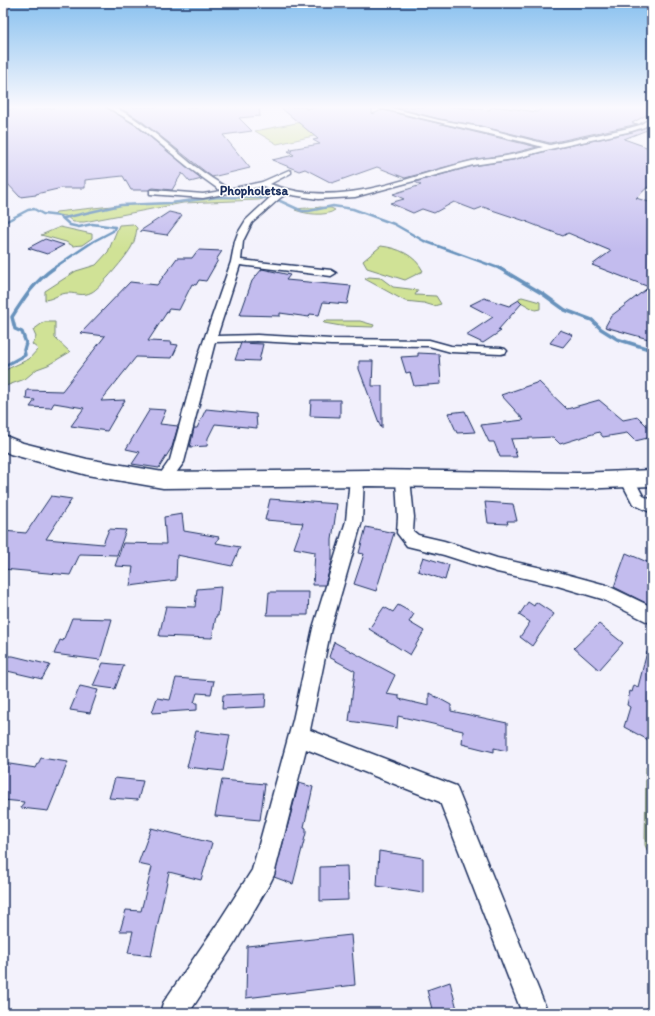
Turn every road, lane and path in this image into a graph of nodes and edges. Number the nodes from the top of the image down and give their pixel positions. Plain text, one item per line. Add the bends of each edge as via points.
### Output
1 (176, 154) edge
2 (522, 154) edge
3 (289, 172) dead end
4 (264, 184) junction
5 (153, 192) dead end
6 (228, 192) junction
7 (285, 192) junction
8 (236, 262) junction
9 (331, 273) dead end
10 (210, 339) junction
11 (501, 351) dead end
12 (3, 442) edge
13 (357, 478) junction
14 (652, 478) edge
15 (403, 479) junction
16 (627, 479) junction
17 (163, 480) junction
18 (652, 507) edge
19 (652, 616) edge
20 (299, 736) junction
21 (173, 1013) edge
22 (535, 1013) edge

1 - 6 street
2 - 7 street via 473,162 355,195 318,197
3 - 4 street
4 - 6 street
4 - 7 street
5 - 6 street via 203,196
7 - 8 street via 277,196 242,233
8 - 9 street
8 - 10 street
10 - 11 street via 429,343 451,349
10 - 17 street via 177,462
12 - 17 main road via 17,449 86,467
13 - 15 main road
13 - 17 main road
13 - 20 street via 354,521 322,628
14 - 16 main road
15 - 16 main road
15 - 19 street via 405,533 413,541 606,593
16 - 18 street via 638,500
20 - 21 street via 262,875
20 - 22 street via 448,794

